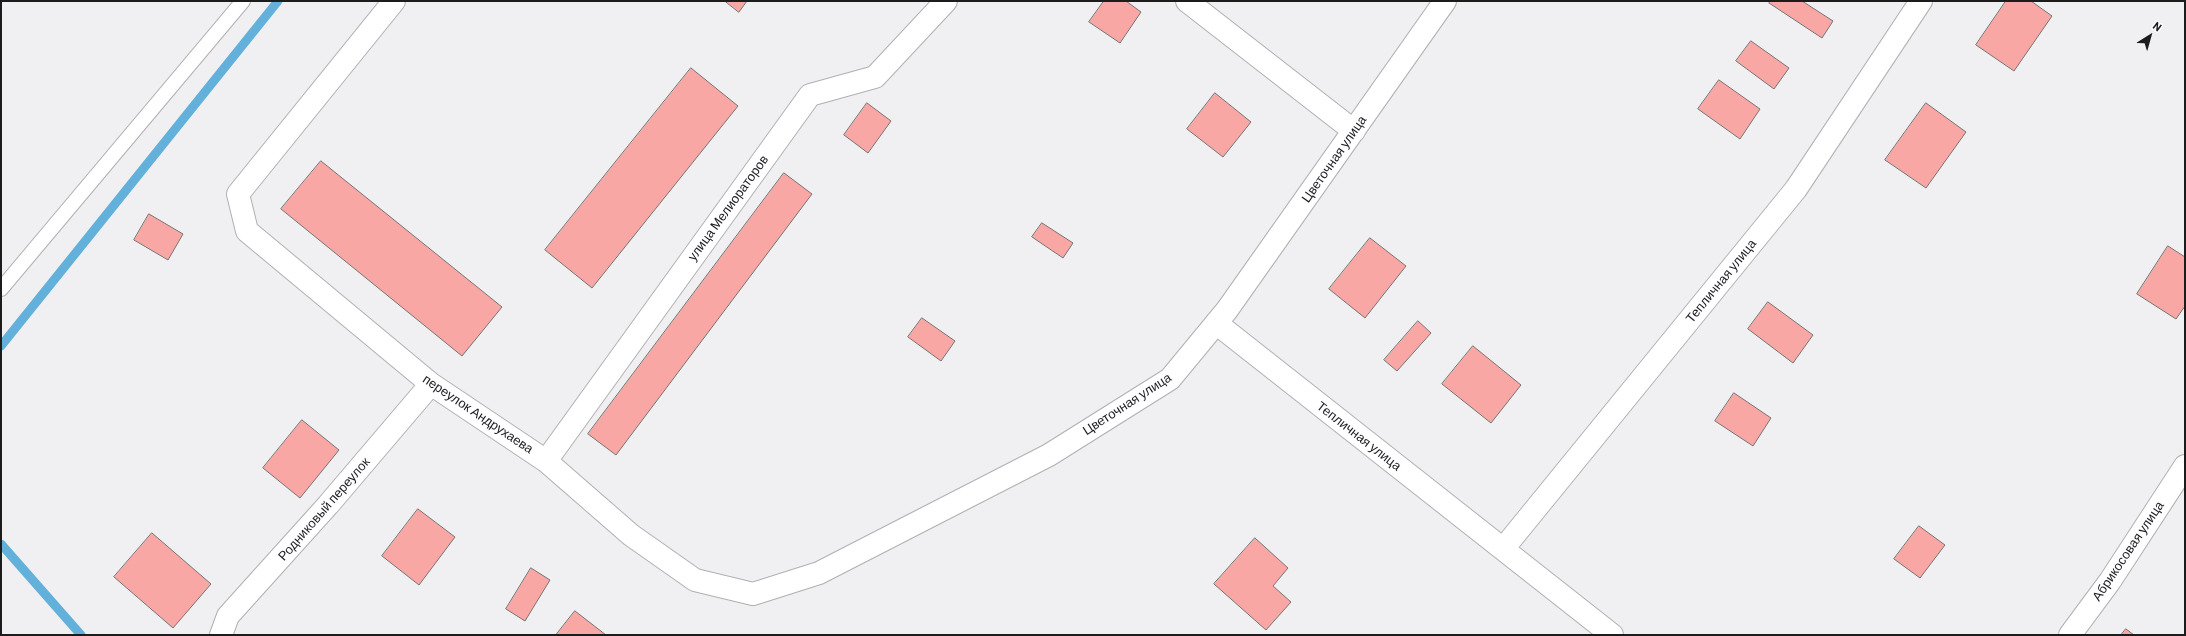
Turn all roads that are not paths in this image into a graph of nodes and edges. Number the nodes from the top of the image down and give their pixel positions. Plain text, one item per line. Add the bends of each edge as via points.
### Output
1 (243, 1) edge
2 (394, 1) edge
3 (946, 1) edge
4 (1187, 1) edge
5 (1445, 1) edge
6 (1921, 1) edge
7 (1354, 131) junction
8 (1, 289) edge
9 (1216, 323) junction
10 (431, 384) junction
11 (546, 460) junction
12 (2185, 466) edge
13 (1503, 549) junction
14 (753, 594) joint
15 (221, 635) edge
16 (1612, 635) edge
17 (2070, 635) edge

1 - 8 lane
2 - 10 street, переулок Андрухаева via 238,194 247,231
3 - 11 street, улица Мелиораторов via 875,77 810,95
4 - 7 street
5 - 7 street, Цветочная улица
6 - 13 street, Тепличная улица via 1796,189
7 - 9 street, Цветочная улица
9 - 13 street, Тепличная улица
9 - 14 street, Цветочная улица via 1170,379 1049,454 818,573
10 - 11 street, переулок Андрухаева
10 - 15 street, Родниковый переулок via 328,505 228,616
11 - 14 street, переулок Андрухаева via 631,535 695,580
12 - 17 street, Абрикосовая улица via 2110,581
13 - 16 street, Тепличная улица

